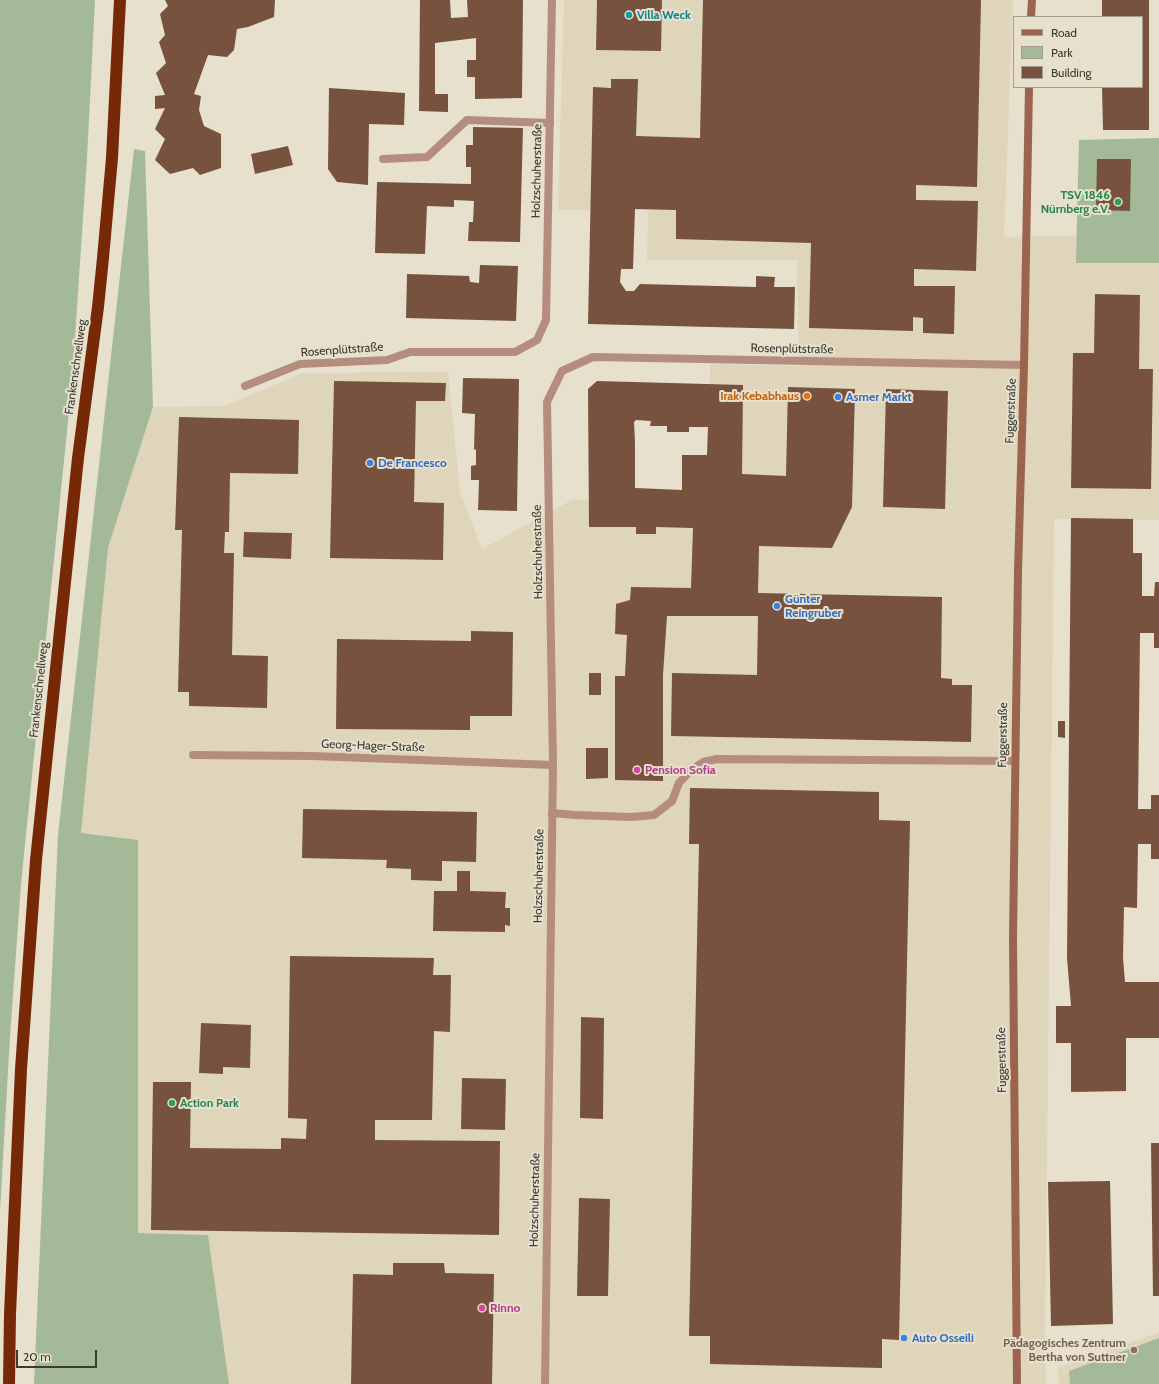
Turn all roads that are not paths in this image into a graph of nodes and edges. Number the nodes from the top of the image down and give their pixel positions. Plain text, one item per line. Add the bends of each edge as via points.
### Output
1 (120, 0) edge
2 (552, 0) edge
3 (1032, 0) edge
4 (1031, 16) edge
5 (1029, 88) edge
6 (550, 123) junction
7 (383, 159) dead end
8 (537, 340) joint
9 (1024, 365) junction
10 (562, 371) joint
11 (245, 386) dead end
12 (193, 755) dead end
13 (1015, 761) junction
14 (553, 765) junction
15 (552, 813) junction
16 (8, 1384) edge
17 (545, 1384) edge
18 (1017, 1384) edge

1 - 16 highway, Frankenschnellweg via 112,158 103,258 78,458 36,860 21,1069
2 - 6 street, Holzschuherstraße
3 - 4 street
5 - 9 street, Fuggerstraße
6 - 7 street via 467,120 427,157
6 - 8 street, Holzschuherstraße via 546,320
8 - 11 street, Rosenplütstraße via 515,352 410,352 387,360 300,364
9 - 10 street, Rosenplütstraße via 593,357
9 - 13 street, Fuggerstraße
10 - 14 street, Holzschuherstraße via 548,402
12 - 14 street, Georg-Hager-Straße via 312,756
13 - 15 street via 717,759 703,762 690,771 679,783 672,801 654,815 623,817
13 - 18 street, Fuggerstraße via 1013,938
14 - 15 street, Holzschuherstraße
15 - 17 street, Holzschuherstraße

